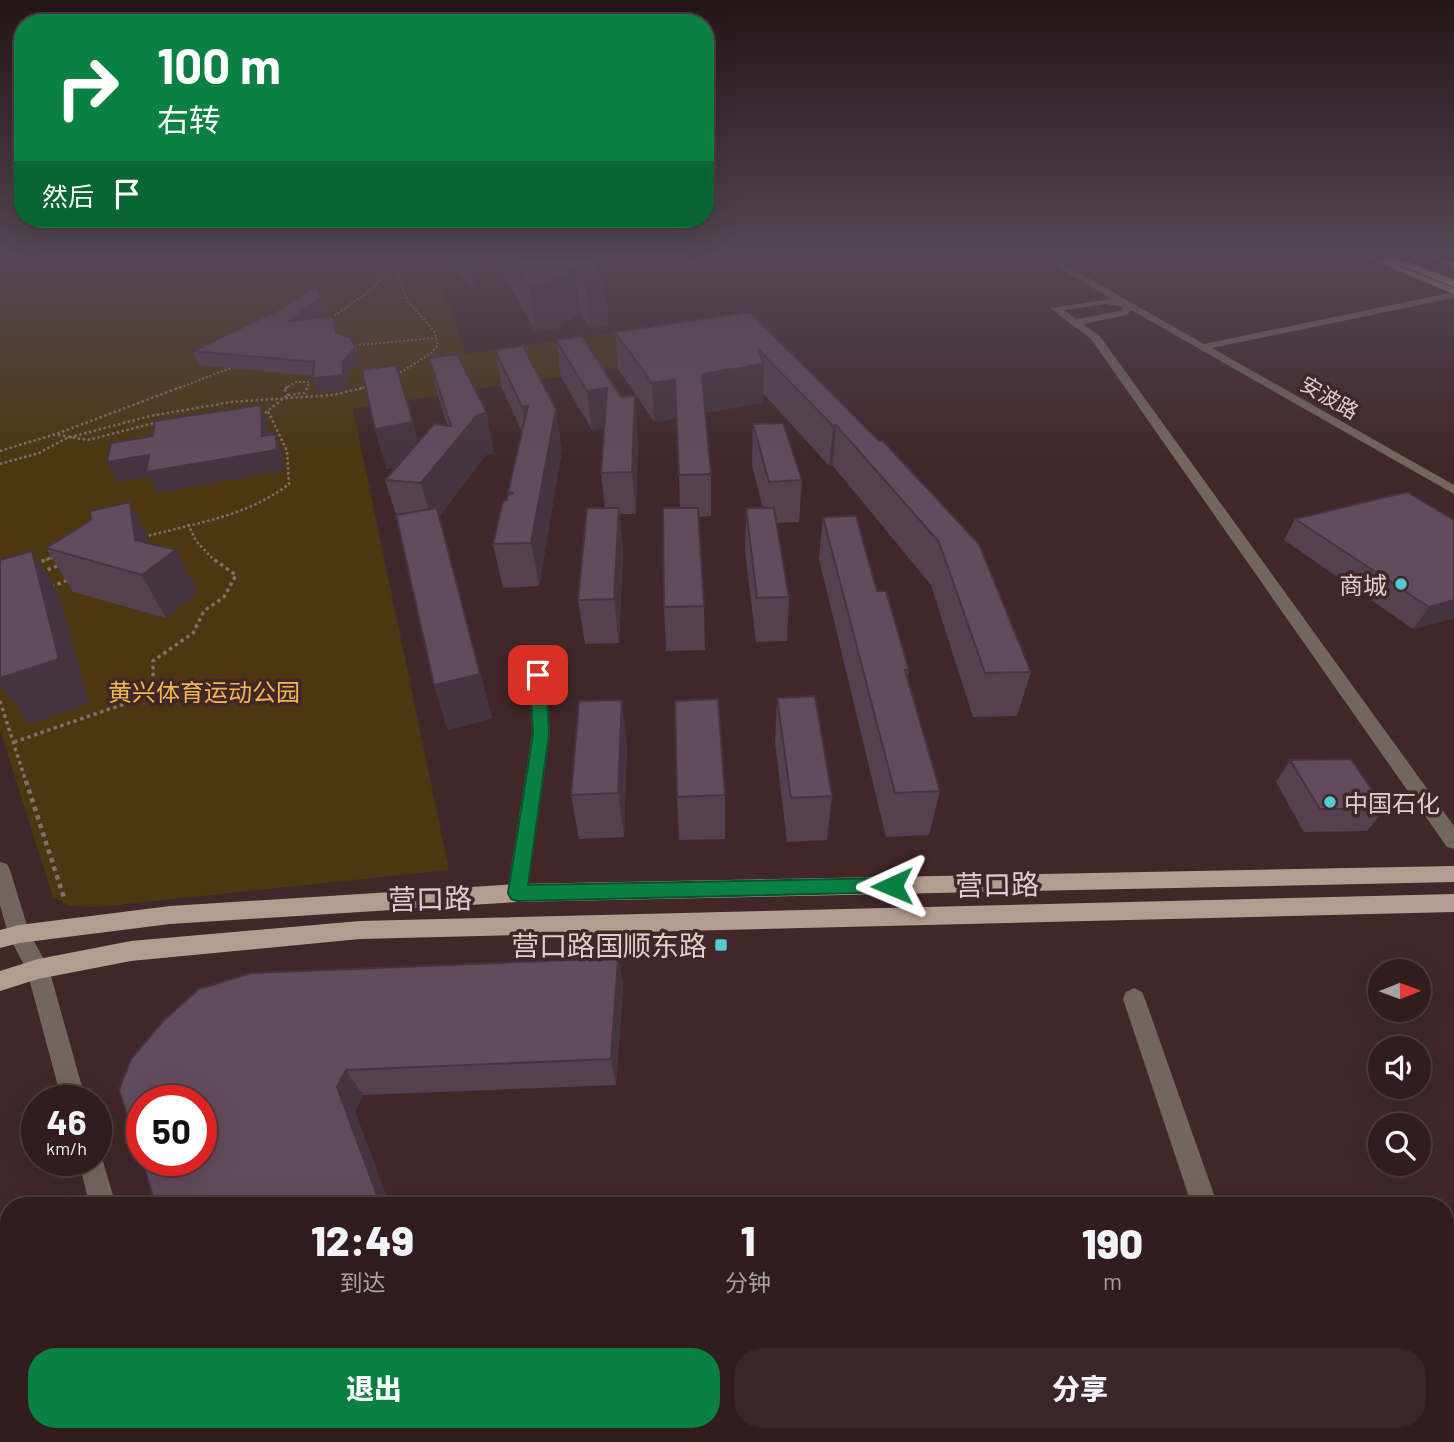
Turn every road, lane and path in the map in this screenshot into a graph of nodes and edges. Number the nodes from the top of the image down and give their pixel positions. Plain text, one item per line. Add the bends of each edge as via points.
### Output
1 (424, 322) edge
2 (1076, 322) edge
3 (1160, 322) edge
4 (1315, 322) edge
5 (436, 338) junction
6 (359, 345) dead end
7 (1203, 346) junction
8 (240, 365) edge
9 (388, 379) edge
10 (379, 383) edge
11 (288, 395) junction
12 (283, 399) junction
13 (268, 411) junction
14 (258, 418) edge
15 (154, 423) edge
16 (56, 435) junction
17 (67, 438) junction
18 (0, 451) edge
19 (0, 464) edge
20 (1454, 490) edge
21 (188, 524) junction
22 (140, 538) edge
23 (55, 557) edge
24 (71, 561) edge
25 (31, 565) edge
26 (34, 574) edge
27 (80, 576) edge
28 (43, 590) edge
29 (538, 675) dead end
30 (0, 701) edge
31 (14, 743) junction
32 (1454, 841) edge
33 (0, 870) edge
34 (1454, 874) edge
35 (517, 893) junction
36 (65, 901) dead end
37 (1454, 903) edge
38 (9, 937) edge
39 (37, 969) junction
40 (0, 981) edge
41 (1133, 999) dead end
42 (70, 1085) edge
43 (95, 1176) edge
44 (101, 1197) edge
45 (1202, 1197) edge

1 - 5 path
2 - 32 street via 1096,337
3 - 7 street, 安波路
4 - 7 street
5 - 6 path
5 - 9 path via 438,345 430,354
7 - 20 street, 安波路
8 - 16 path
10 - 12 path via 333,395
11 - 11 path via 305,393 309,382 296,382 284,389
11 - 12 path
12 - 13 path
12 - 17 path via 231,402 150,416
13 - 14 path
13 - 21 path via 287,451 289,484 251,511
15 - 17 path via 88,440
16 - 17 path
16 - 18 path
17 - 19 path via 39,453
21 - 22 path
21 - 31 path via 207,557 236,575 224,597 204,611 193,633 153,661 153,687 133,701
23 - 25 path
24 - 26 path
27 - 28 path
29 - 35 street via 541,734
30 - 31 path
31 - 36 path
33 - 38 street
34 - 35 main road, 营口路
35 - 38 main road, 营口路 via 170,915
37 - 39 main road, 营口路 via 360,930 131,951
38 - 39 street
39 - 40 main road, 营口路
39 - 42 street
41 - 45 street
43 - 44 street

